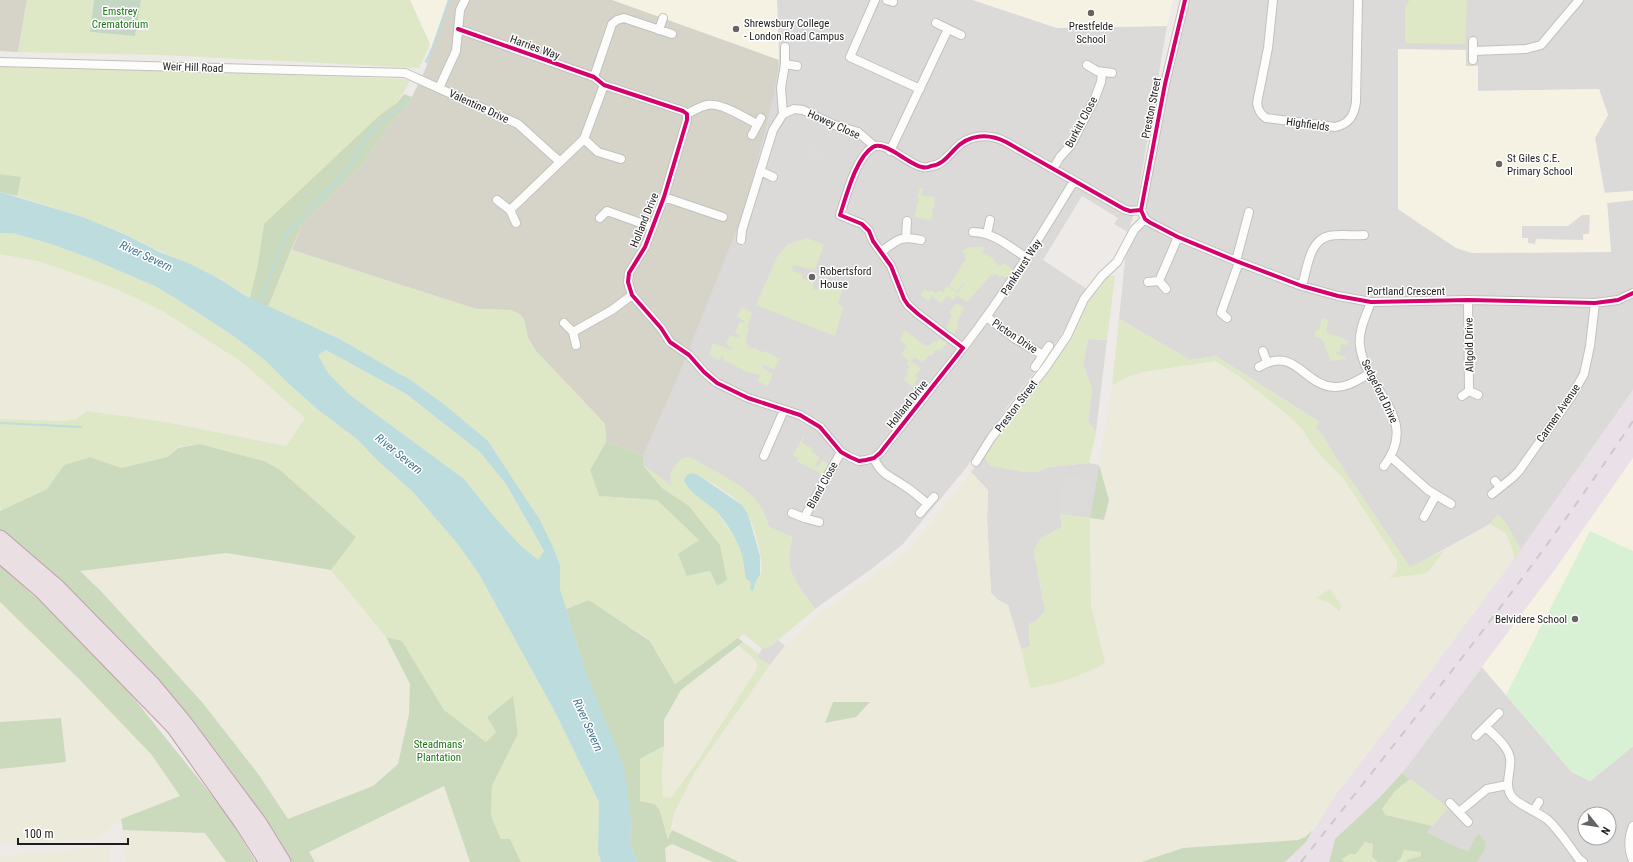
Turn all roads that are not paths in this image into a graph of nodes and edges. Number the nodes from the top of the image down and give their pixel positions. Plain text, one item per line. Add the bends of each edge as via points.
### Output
1 (465, 0) edge
2 (875, 0) edge
3 (1184, 0) edge
4 (1273, 0) edge
5 (1358, 0) edge
6 (1579, 0) edge
7 (663, 18) dead end
8 (936, 23) dead end
9 (458, 29) junction
10 (948, 29) junction
11 (659, 30) junction
12 (672, 34) dead end
13 (961, 35) dead end
14 (1473, 41) dead end
15 (785, 48) dead end
16 (1473, 51) junction
17 (1473, 60) dead end
18 (0, 62) edge
19 (786, 64) junction
20 (1087, 65) dead end
21 (797, 66) dead end
22 (1102, 72) junction
23 (387, 73) joint
24 (1112, 73) dead end
25 (594, 77) junction
26 (604, 85) junction
27 (439, 88) junction
28 (920, 89) junction
29 (687, 114) junction
30 (783, 114) junction
31 (752, 135) dead end
32 (584, 139) junction
33 (874, 146) junction
34 (890, 151) junction
35 (621, 159) dead end
36 (560, 162) junction
37 (1053, 169) junction
38 (760, 171) junction
39 (773, 177) dead end
40 (1074, 182) junction
41 (664, 197) junction
42 (497, 200) dead end
43 (510, 210) junction
44 (1141, 210) junction
45 (1250, 212) dead end
46 (724, 217) dead end
47 (600, 218) dead end
48 (1145, 219) junction
49 (990, 220) dead end
50 (907, 221) dead end
51 (516, 223) dead end
52 (652, 227) junction
53 (973, 232) dead end
54 (987, 234) junction
55 (1178, 237) junction
56 (906, 238) junction
57 (1359, 238) dead end
58 (741, 240) dead end
59 (921, 240) dead end
60 (881, 252) junction
61 (1027, 258) junction
62 (1238, 261) junction
63 (1158, 281) junction
64 (1148, 282) dead end
65 (1302, 286) junction
66 (1166, 289) dead end
67 (1633, 293) edge
68 (632, 295) junction
69 (1468, 300) junction
70 (1371, 302) junction
71 (1595, 303) junction
72 (1221, 314) dead end
73 (986, 317) junction
74 (564, 323) dead end
75 (573, 332) junction
76 (576, 345) dead end
77 (1049, 346) dead end
78 (963, 348) junction
79 (1263, 352) dead end
80 (1043, 356) junction
81 (1267, 362) junction
82 (1259, 366) dead end
83 (1035, 367) dead end
84 (1369, 374) junction
85 (1469, 391) junction
86 (1478, 395) dead end
87 (1462, 396) dead end
88 (784, 410) junction
89 (841, 452) junction
90 (764, 456) dead end
91 (874, 458) junction
92 (1391, 458) junction
93 (976, 462) dead end
94 (1384, 466) dead end
95 (1492, 494) dead end
96 (1436, 495) junction
97 (934, 497) dead end
98 (928, 504) junction
99 (1452, 504) dead end
100 (792, 513) dead end
101 (920, 513) dead end
102 (1424, 517) dead end
103 (804, 518) junction
104 (819, 522) dead end
105 (0, 538) edge
106 (0, 554) edge
107 (1500, 713) dead end
108 (1486, 727) junction
109 (1476, 736) dead end
110 (1507, 785) junction
111 (1539, 802) dead end
112 (1450, 803) dead end
113 (1534, 810) junction
114 (1459, 812) junction
115 (1468, 822) dead end
116 (1633, 826) edge
117 (1633, 861) edge
118 (267, 862) edge
119 (283, 862) edge
120 (1583, 862) edge

1 - 9 street via 460,10
2 - 28 street via 850,56
3 - 44 street, Preston Street
4 - 5 street, Highfields via 1258,110 1266,118 1335,128 1349,121 1354,114
6 - 16 street via 1540,45 1526,49
7 - 11 street
8 - 10 street
9 - 25 street, Harries Way
9 - 27 street via 456,51
10 - 13 street
10 - 28 street
11 - 12 street
11 - 25 street via 624,18 617,20 612,24
14 - 16 street
15 - 19 street
16 - 17 street
18 - 23 street, Weir Hill Road
19 - 21 street
19 - 30 street via 781,88
20 - 22 street
22 - 24 street
22 - 37 street, Burkitt Close via 1101,82 1071,145
23 - 27 street, Valentine Drive via 405,73
25 - 26 street, Harries Way
26 - 29 street
26 - 32 street
27 - 36 street, Valentine Drive via 518,124
28 - 34 street
29 - 31 street via 707,105 723,107 759,121
29 - 41 street, Holland Drive
30 - 33 street, Howey Close via 794,109 803,110 834,125 858,132
30 - 38 street via 773,130
32 - 35 street via 598,152
32 - 36 street
33 - 34 street via 884,147
33 - 60 street via 858,164 840,215 866,227
34 - 37 street via 922,167 933,166 941,163 964,142 988,136 1003,140
36 - 43 street
37 - 40 street
38 - 39 street
38 - 58 street
40 - 44 street via 1124,209
40 - 61 street, Pankhurst Way
41 - 46 street
41 - 52 street, Holland Drive
42 - 43 street
43 - 51 street
44 - 48 street
45 - 62 street via 1243,221
47 - 52 street via 607,211
48 - 55 street, Portland Crescent
48 - 93 street, Preston Street via 1134,230 1117,262 1084,299 1067,336
49 - 54 street
50 - 56 street
52 - 68 street, Holland Drive via 629,273 628,282
53 - 54 street
54 - 61 street via 996,237
55 - 62 street, Portland Crescent
55 - 63 street
56 - 59 street
56 - 60 street via 901,238
57 - 65 street via 1330,236 1316,244
60 - 78 street via 896,275 908,305
61 - 73 street, Pankhurst Way
62 - 65 street, Portland Crescent
62 - 72 street
63 - 64 street
63 - 66 street
65 - 70 street, Portland Crescent
67 - 71 street, Portland Crescent via 1607,303
68 - 75 street via 612,310
68 - 88 street via 670,342 689,355 712,379 727,389
69 - 70 street, Portland Crescent
69 - 71 street, Portland Crescent
69 - 85 street, Allgold Drive
70 - 84 street, Sedgeford Drive via 1360,335 1362,354
71 - 95 street, Carmen Avenue via 1587,364 1578,386 1519,471 1498,484
73 - 78 street, Pankhurst Way
73 - 80 street, Picton Drive
74 - 75 street
75 - 76 street
77 - 80 street
78 - 91 street, Holland Drive via 880,454
79 - 81 street
80 - 83 street
81 - 82 street
81 - 84 street via 1287,361 1319,382 1336,387
84 - 92 street, Sedgeford Drive via 1396,423 1397,441
85 - 86 street
85 - 87 street
88 - 89 street via 800,415 820,427
88 - 90 street
89 - 91 street via 859,461
89 - 103 street, Bland Close
91 - 98 street via 877,466 886,475 903,484
92 - 94 street, Sedgeford Drive
92 - 96 street
96 - 99 street
96 - 102 street
97 - 98 street
98 - 101 street
100 - 103 street, Bland Close
103 - 104 street, Bland Close
105 - 119 highway via 58,588 153,685 183,720 259,822
106 - 118 highway via 41,590 174,726
107 - 108 street
108 - 109 street
108 - 110 street via 1508,752 1510,766
110 - 113 street via 1517,802
110 - 114 street via 1487,789
111 - 113 street
112 - 114 street
113 - 120 street via 1556,828
114 - 115 street
116 - 117 street via 1629,842

